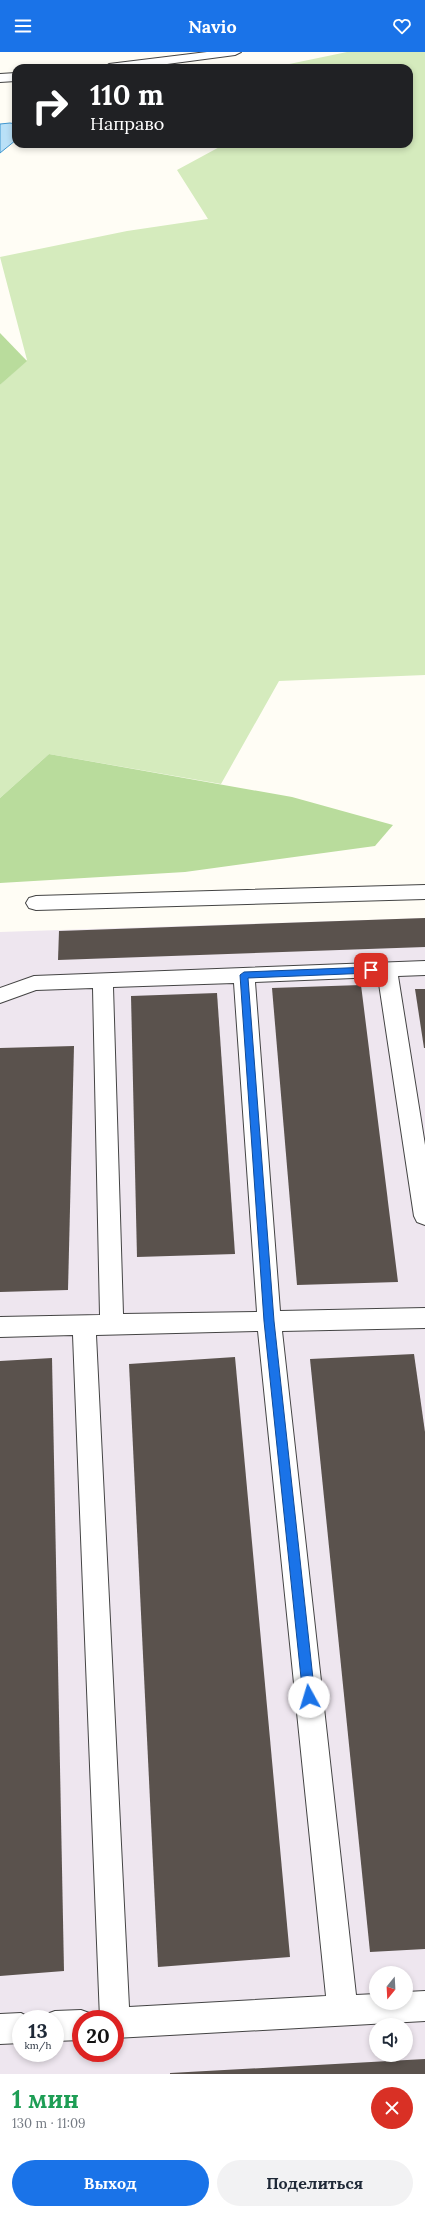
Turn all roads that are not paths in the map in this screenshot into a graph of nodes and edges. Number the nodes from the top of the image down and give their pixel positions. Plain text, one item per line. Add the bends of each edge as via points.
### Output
1 (235, 52) edge
2 (140, 64) edge
3 (12, 77) edge
4 (0, 78) edge
5 (425, 892) edge
6 (36, 903) dead end
7 (425, 968) edge
8 (387, 970) junction
9 (244, 975) junction
10 (103, 980) junction
11 (0, 996) edge
12 (425, 1216) edge
13 (425, 1318) edge
14 (269, 1321) junction
15 (112, 1324) junction
16 (84, 1325) junction
17 (0, 1327) edge
18 (425, 2006) edge
19 (114, 2010) edge
20 (342, 2011) junction
21 (124, 2023) edge
22 (12, 2028) edge
23 (0, 2029) edge

1 - 2 street
3 - 4 street
5 - 6 lane
7 - 8 lane
8 - 9 lane
8 - 12 lane
9 - 10 lane
9 - 14 lane
10 - 11 lane via 34,983
10 - 15 lane
13 - 14 lane
14 - 15 lane
14 - 20 lane
15 - 16 lane
16 - 17 lane
16 - 19 lane
18 - 20 lane
20 - 21 lane
22 - 23 lane

